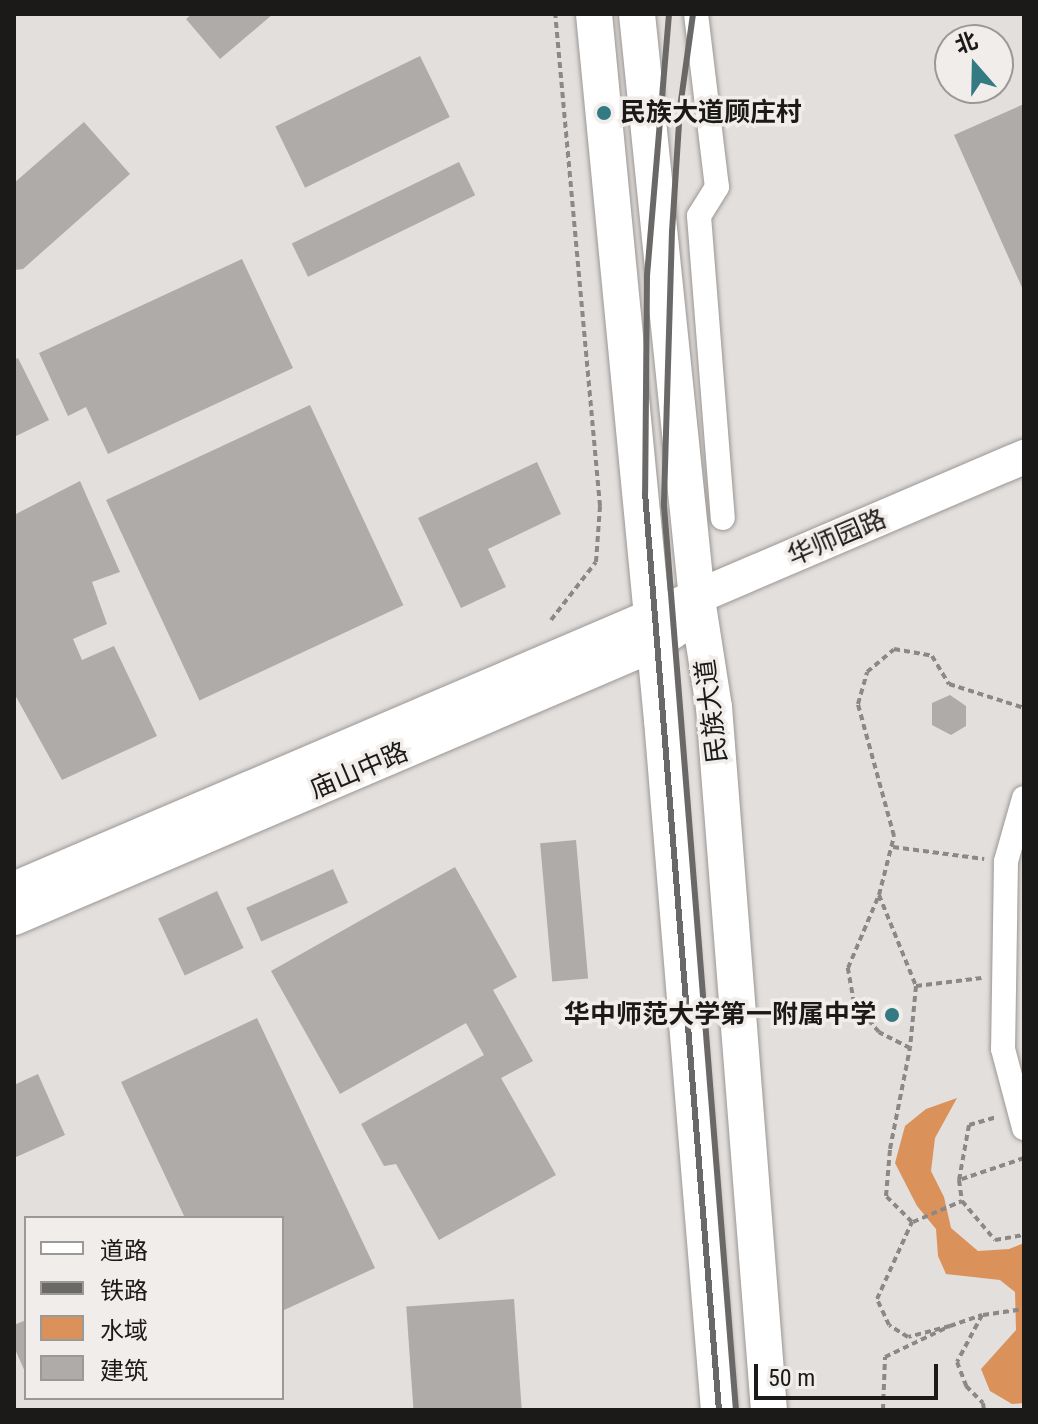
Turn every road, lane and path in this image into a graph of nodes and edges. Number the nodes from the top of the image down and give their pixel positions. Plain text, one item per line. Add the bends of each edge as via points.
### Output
1 (555, 14) edge
2 (594, 14) edge
3 (637, 14) edge
4 (696, 14) edge
5 (1024, 457) edge
6 (723, 518) dead end
7 (698, 606) junction
8 (551, 620) dead end
9 (652, 632) junction
10 (1024, 708) edge
11 (1024, 798) edge
12 (893, 847) junction
13 (1006, 861) junction
14 (14, 889) edge
15 (879, 895) junction
16 (14, 918) edge
17 (1003, 975) junction
18 (916, 986) junction
19 (910, 1048) junction
20 (1021, 1120) edge
21 (1024, 1158) edge
22 (959, 1180) junction
23 (962, 1201) junction
24 (912, 1222) junction
25 (1024, 1235) edge
26 (1024, 1309) edge
27 (982, 1315) junction
28 (950, 1326) junction
29 (719, 1410) edge
30 (769, 1410) edge
31 (883, 1410) edge
32 (984, 1410) edge

1 - 8 path via 600,506 596,562
2 - 9 main road, 民族大道
3 - 7 main road, 民族大道
4 - 6 street via 717,187 699,216
5 - 7 street, 华师园路
7 - 9 street, 华师园路
7 - 30 main road, 民族大道 via 714,707
9 - 14 street, 庙山中路
9 - 16 street, 庙山中路
9 - 29 main road, 民族大道
10 - 12 path via 949,684 932,656 894,649 867,672 858,704 870,758 888,804
11 - 13 street
12 - 13 path
12 - 15 path
13 - 17 street
15 - 18 path
15 - 19 path via 848,968 854,1003 879,1032
17 - 18 path
17 - 20 street via 1003,1049
18 - 19 path
19 - 24 path via 886,1196
20 - 22 path via 969,1125
21 - 22 path
22 - 23 path
23 - 24 path
23 - 25 path via 995,1240
24 - 28 path via 877,1299 889,1325 908,1337
26 - 27 path
27 - 28 path
27 - 32 path via 957,1362
28 - 31 path via 885,1357

